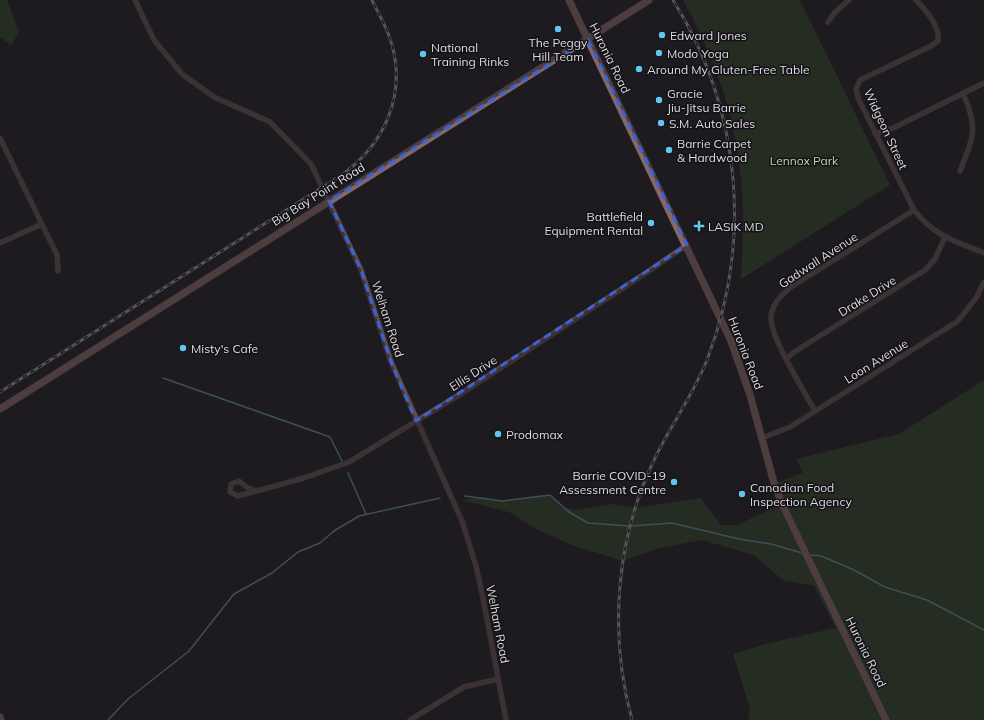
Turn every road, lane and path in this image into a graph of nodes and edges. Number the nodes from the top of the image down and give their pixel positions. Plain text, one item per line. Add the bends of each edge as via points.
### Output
1 (135, 0) edge
2 (569, 0) edge
3 (649, 0) edge
4 (850, 0) edge
5 (916, 0) edge
6 (828, 22) dead end
7 (588, 40) junction
8 (984, 84) edge
9 (963, 94) junction
10 (875, 134) junction
11 (0, 138) edge
12 (960, 171) dead end
13 (329, 201) junction
14 (914, 210) junction
15 (42, 224) junction
16 (945, 237) junction
17 (0, 243) edge
18 (687, 245) junction
19 (984, 254) edge
20 (58, 271) dead end
21 (984, 282) edge
22 (786, 359) junction
23 (0, 409) edge
24 (815, 411) junction
25 (416, 421) junction
26 (762, 438) junction
27 (257, 491) junction
28 (498, 679) junction
29 (0, 717) edge
30 (2, 720) edge
31 (410, 720) edge
32 (506, 720) edge
33 (886, 720) edge

1 - 13 street, Welham Road via 154,40 182,74 214,96 270,122 311,164
2 - 7 main road, Huronia Road
3 - 7 main road, Big Bay Point Road
4 - 6 street via 835,12
5 - 10 street, Widgeon Street via 939,34 938,41 860,80 856,88 858,98
7 - 13 main road, Big Bay Point Road
7 - 18 main road, Huronia Road
8 - 9 street
9 - 10 street
9 - 12 street via 972,113 973,129 970,148
10 - 14 street, Widgeon Street
11 - 15 street
13 - 23 main road, Big Bay Point Road
13 - 25 street, Welham Road via 361,270 391,362
14 - 16 street, Widgeon Street via 924,224
14 - 22 street, Gadwall Avenue via 781,295 774,305 771,317
15 - 17 street
15 - 20 street via 57,255
16 - 19 street, Widgeon Street
16 - 22 street, Drake Drive via 935,259 925,270
18 - 25 street, Ellis Drive via 643,276
18 - 26 main road, Huronia Road via 731,341
21 - 24 street, Loon Avenue via 976,298 958,321
22 - 24 street, Gadwall Avenue
24 - 26 street, Loon Avenue via 780,432
25 - 27 street, Ellis Drive via 349,462
25 - 28 street, Welham Road via 462,521 476,566
26 - 33 main road, Huronia Road via 782,504
27 - 27 street, Ellis Drive via 239,481 231,484 230,492 238,496
28 - 31 street via 464,687
28 - 32 street, Welham Road
29 - 30 main road

